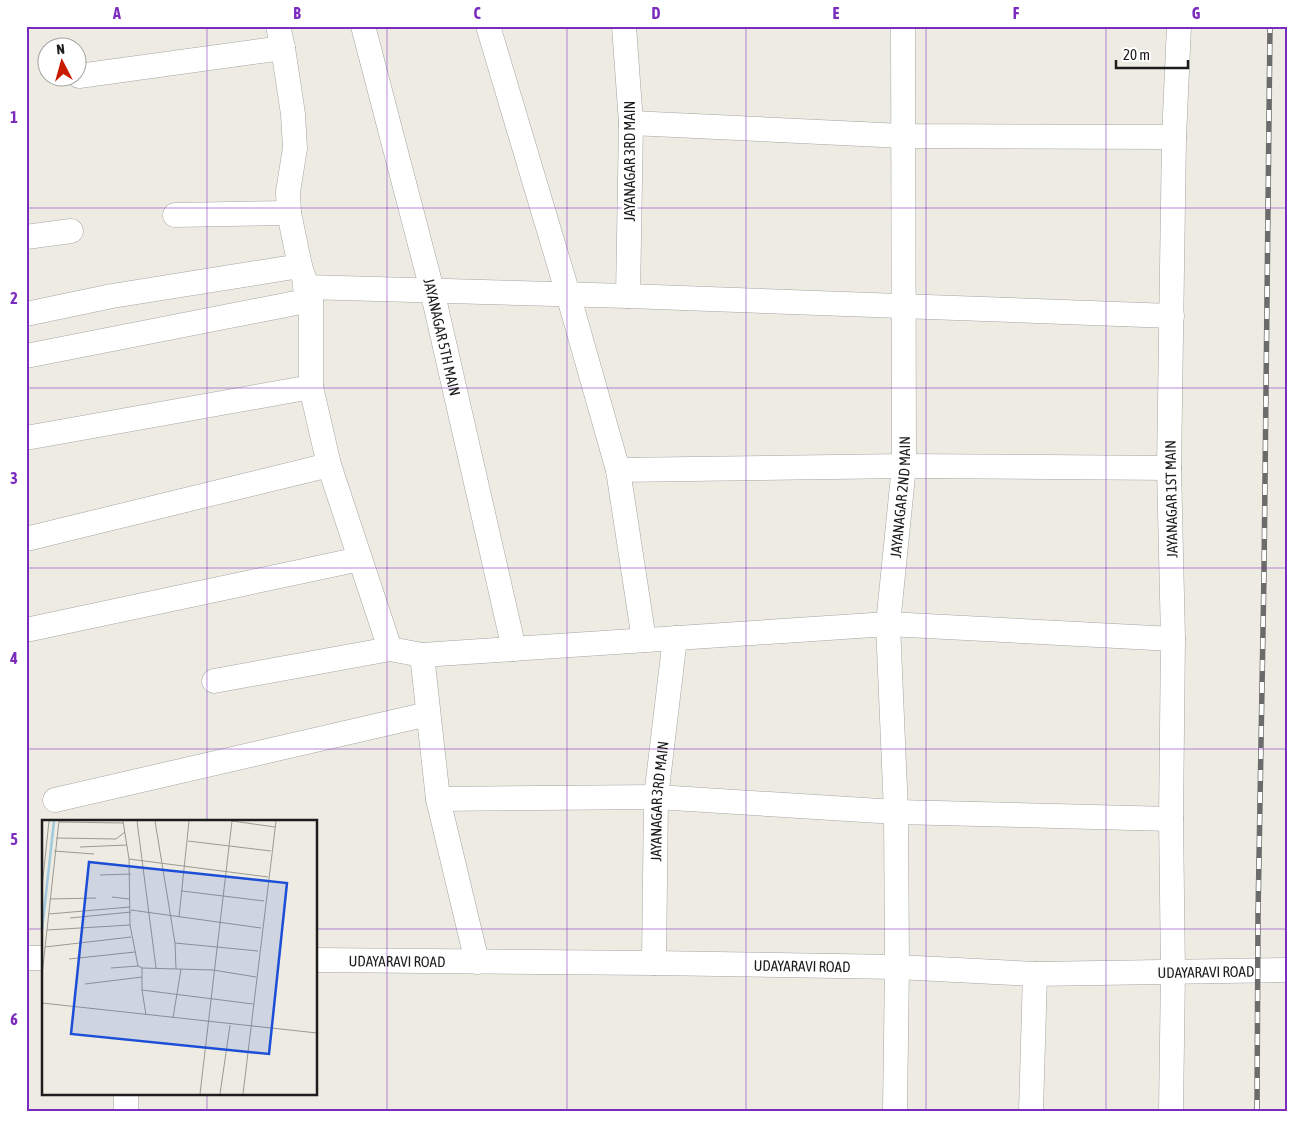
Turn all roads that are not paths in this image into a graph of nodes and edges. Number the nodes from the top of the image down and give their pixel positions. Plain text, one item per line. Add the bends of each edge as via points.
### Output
1 (363, 26) edge
2 (488, 26) edge
3 (624, 26) edge
4 (903, 26) edge
5 (1179, 26) edge
6 (280, 37) edge
7 (88, 74) edge
8 (631, 123) junction
9 (903, 136) junction
10 (1174, 137) junction
11 (289, 213) junction
12 (175, 215) dead end
13 (71, 231) dead end
14 (26, 237) edge
15 (305, 284) junction
16 (432, 290) junction
17 (568, 294) junction
18 (628, 296) junction
19 (904, 306) junction
20 (26, 314) edge
21 (1172, 316) junction
22 (26, 356) edge
23 (311, 387) junction
24 (26, 438) edge
25 (329, 466) junction
26 (904, 466) junction
27 (1169, 468) junction
28 (618, 470) junction
29 (26, 538) edge
30 (360, 559) junction
31 (888, 624) junction
32 (26, 630) edge
33 (675, 638) junction
34 (1173, 639) junction
35 (644, 640) junction
36 (390, 649) junction
37 (514, 649) junction
38 (422, 655) junction
39 (214, 681) dead end
40 (428, 714) junction
41 (656, 797) junction
42 (438, 799) junction
43 (55, 800) dead end
44 (896, 812) junction
45 (1171, 819) junction
46 (26, 958) edge
47 (42, 958) edge
48 (318, 960) edge
49 (477, 962) junction
50 (654, 963) junction
51 (897, 967) junction
52 (1287, 970) edge
53 (1173, 972) junction
54 (1035, 974) junction
55 (126, 1094) edge
56 (126, 1111) edge
57 (895, 1111) edge
58 (1031, 1111) edge
59 (1171, 1111) edge

1 - 16 street, JAYANAGAR 5TH MAIN
2 - 17 street
3 - 8 street, JAYANAGAR 3RD MAIN
4 - 9 street, JAYANAGAR 2ND MAIN
5 - 10 street, JAYANAGAR 1ST MAIN
6 - 7 street
6 - 11 street via 293,114 295,148 288,192
8 - 9 street
8 - 18 street, JAYANAGAR 3RD MAIN
9 - 10 street
9 - 19 street, JAYANAGAR 2ND MAIN
10 - 21 street, JAYANAGAR 1ST MAIN
11 - 12 street
11 - 15 street
13 - 14 street
15 - 16 street
15 - 20 street via 112,296
15 - 22 street
15 - 23 street
16 - 17 street
16 - 37 street, JAYANAGAR 5TH MAIN
17 - 18 street
17 - 28 street
18 - 19 street
19 - 21 street
19 - 26 street, JAYANAGAR 2ND MAIN
21 - 27 street, JAYANAGAR 1ST MAIN
23 - 24 street
23 - 25 street
25 - 29 street
25 - 30 street
26 - 27 street
26 - 28 street
26 - 31 street, JAYANAGAR 2ND MAIN
27 - 34 street, JAYANAGAR 1ST MAIN
28 - 35 street
30 - 32 street
30 - 36 street
31 - 33 street
31 - 34 street
31 - 44 street, JAYANAGAR 2ND MAIN
33 - 35 street
33 - 41 street, JAYANAGAR 3RD MAIN
34 - 45 street, JAYANAGAR 1ST MAIN
35 - 37 street
36 - 38 street
36 - 39 street
37 - 38 street
38 - 40 street
40 - 42 street
40 - 43 street
41 - 42 street
41 - 44 street
41 - 50 street, JAYANAGAR 3RD MAIN
42 - 49 street
44 - 45 street
44 - 51 street, JAYANAGAR 2ND MAIN
45 - 53 street, JAYANAGAR 1ST MAIN
46 - 47 street
48 - 49 street, UDAYARAVI ROAD
49 - 50 street, UDAYARAVI ROAD
50 - 51 street, UDAYARAVI ROAD
51 - 54 street, UDAYARAVI ROAD
51 - 57 street, JAYANAGAR 2ND MAIN
52 - 53 street, UDAYARAVI ROAD
53 - 54 street, UDAYARAVI ROAD
53 - 59 street, JAYANAGAR 1ST MAIN
54 - 58 street
55 - 56 street

